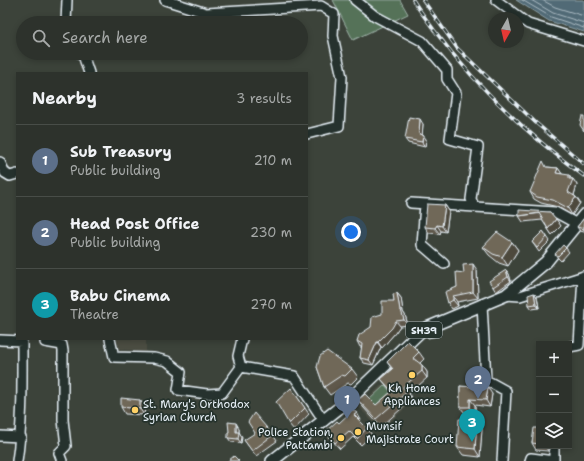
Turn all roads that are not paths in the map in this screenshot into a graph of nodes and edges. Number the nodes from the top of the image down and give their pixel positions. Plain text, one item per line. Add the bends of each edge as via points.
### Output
1 (66, 0) edge
2 (165, 0) edge
3 (356, 0) edge
4 (496, 0) edge
5 (66, 16) edge
6 (584, 41) edge
7 (85, 60) edge
8 (89, 72) edge
9 (308, 134) edge
10 (0, 162) edge
11 (16, 174) edge
12 (411, 203) dead end
13 (425, 204) junction
14 (474, 206) junction
15 (580, 220) edge
16 (444, 264) dead end
17 (583, 276) edge
18 (506, 295) junction
19 (482, 304) junction
20 (0, 340) edge
21 (45, 340) edge
22 (110, 340) edge
23 (242, 340) edge
24 (572, 346) edge
25 (241, 367) junction
26 (324, 421) junction
27 (0, 436) edge
28 (21, 437) junction
29 (554, 449) edge
30 (17, 461) edge
31 (62, 461) edge
32 (272, 461) edge
33 (502, 461) edge
34 (530, 461) edge

1 - 5 street
2 - 9 street via 206,14 321,6 334,14 333,36 342,77 339,126
3 - 14 street via 375,16 422,41 447,70 447,79 456,93 450,139 478,147 471,199
4 - 6 street via 528,24
7 - 8 street
10 - 11 street via 5,173 10,176
12 - 13 street
13 - 14 street
13 - 16 street via 422,245
14 - 15 street via 555,212
15 - 18 main road, SH39 via 546,262
17 - 18 street via 520,296
17 - 24 street via 579,345
18 - 19 main road, SH39
19 - 26 main road, SH39 via 422,330
19 - 33 street via 486,380 506,391
20 - 28 street via 22,341
21 - 31 street via 62,345 63,351 63,420 66,446 59,453
22 - 25 street via 114,357 154,358 167,361 181,372 178,390 207,394 222,393
23 - 25 street via 238,356
25 - 26 street via 294,376
26 - 32 main road, SH39
27 - 28 street
28 - 30 street
29 - 34 street via 554,461 531,458

